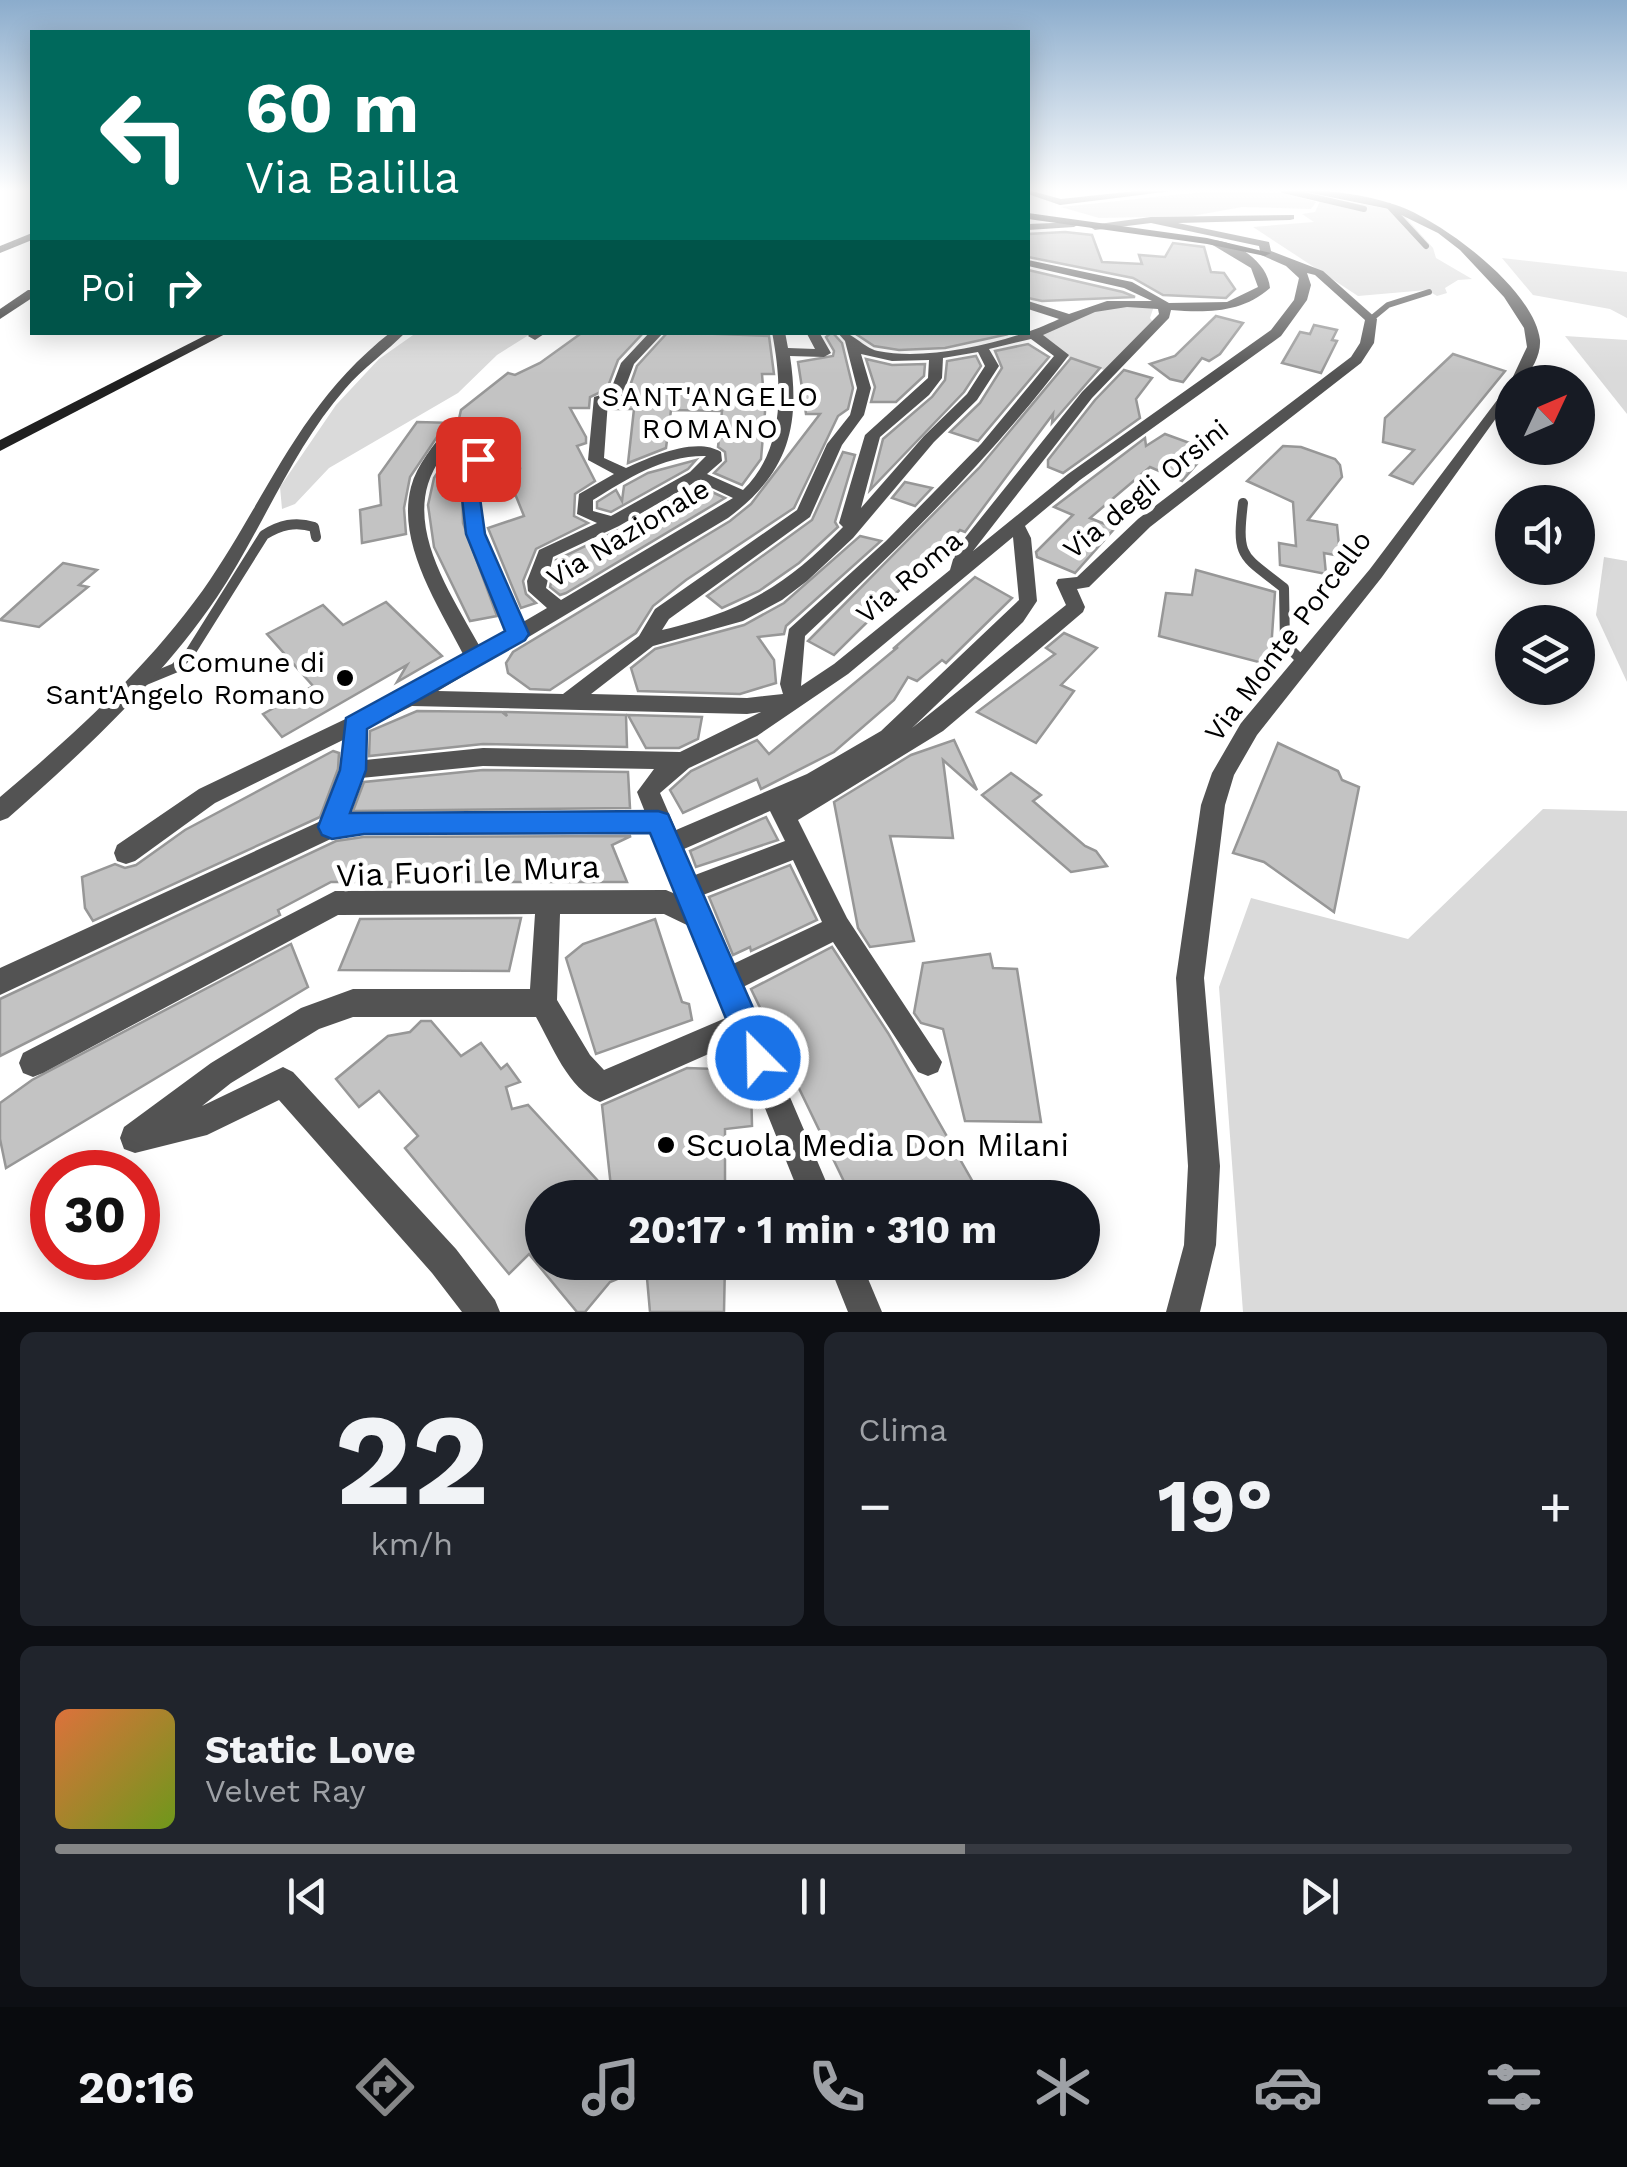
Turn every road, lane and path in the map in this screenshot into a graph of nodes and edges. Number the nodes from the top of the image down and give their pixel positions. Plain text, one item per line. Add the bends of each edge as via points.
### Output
1 (1231, 251) edge
2 (1257, 251) edge
3 (1470, 251) edge
4 (1265, 253) joint
5 (1030, 262) edge
6 (1290, 264) junction
7 (1428, 292) dead end
8 (30, 295) edge
9 (1164, 304) junction
10 (1030, 306) edge
11 (0, 314) edge
12 (1070, 318) junction
13 (1371, 319) junction
14 (1032, 333) joint
15 (216, 335) edge
16 (396, 335) edge
17 (655, 335) edge
18 (778, 335) edge
19 (814, 335) edge
20 (1025, 335) edge
21 (847, 337) edge
22 (982, 348) junction
23 (780, 352) junction
24 (936, 354) junction
25 (1526, 365) edge
26 (1495, 413) edge
27 (453, 430) dead end
28 (679, 435) dead end
29 (0, 446) edge
30 (677, 456) junction
31 (478, 459) dead end
32 (624, 473) junction
33 (696, 474) junction
34 (744, 498) junction
35 (1243, 503) dead end
36 (613, 522) junction
37 (1015, 524) junction
38 (316, 537) dead end
39 (840, 544) junction
40 (956, 575) junction
41 (560, 610) junction
42 (518, 634) junction
43 (646, 641) junction
44 (476, 659) junction
45 (1304, 664) junction
46 (137, 682) junction
47 (409, 698) junction
48 (796, 700) junction
49 (568, 701) junction
50 (354, 725) junction
51 (680, 761) junction
52 (353, 770) junction
53 (780, 807) junction
54 (0, 811) edge
55 (332, 827) junction
56 (664, 833) junction
57 (798, 846) junction
58 (126, 854) dead end
59 (688, 889) junction
60 (548, 904) junction
61 (699, 918) junction
62 (838, 927) junction
63 (726, 981) junction
64 (0, 982) edge
65 (542, 1003) junction
66 (744, 1024) junction
67 (928, 1062) dead end
68 (33, 1063) dead end
69 (809, 1180) edge
70 (852, 1280) edge
71 (483, 1312) edge
72 (865, 1312) edge
73 (1183, 1312) edge

1 - 9 street via 1256,266 1264,288 1229,307
2 - 4 street
3 - 25 street, Via Monte Porcello via 1532,330 1535,349
4 - 6 street
5 - 9 street via 1128,285
6 - 13 street via 1319,273
6 - 37 street, Via Roma via 1307,284 1276,333
7 - 13 lane via 1388,305
8 - 11 street
9 - 12 street via 1106,305
9 - 40 street via 1165,315 1087,394 962,553
10 - 12 street
12 - 14 street
13 - 53 street, Via degli Orsini via 1356,360 1144,523 1082,583 1065,583 1076,607 1008,665 935,725
14 - 48 street via 1062,355 892,546 796,634 790,684
15 - 29 street
16 - 46 street via 328,396 222,575
17 - 32 street via 628,363 616,396 601,397 596,460
18 - 23 street, Via Nazionale
19 - 23 street via 824,353
20 - 22 street
21 - 24 street via 875,355
21 - 43 street via 864,388 857,415 804,513 662,614
22 - 24 street
22 - 39 street via 992,366 982,391 940,426
23 - 34 street, Via Nazionale via 783,430 766,475
24 - 39 street via 935,378 924,392 872,435
26 - 45 street, Via Monte Porcello
27 - 44 street via 424,476 417,514 434,574
28 - 30 street
30 - 32 street
30 - 33 street via 713,452 714,460
31 - 42 street via 471,498 476,534
32 - 36 street via 585,498 585,514
33 - 34 street
33 - 36 street
34 - 41 street, Via Nazionale
35 - 45 lane via 1237,546 1247,564 1284,588 1284,644
36 - 41 street via 545,554 537,591
37 - 40 street, Via Roma
37 - 53 street via 1028,601 1016,618 889,737
38 - 46 lane via 314,527 300,523 264,535 190,654 175,668
39 - 43 street via 747,612
40 - 48 street, Via Roma
41 - 42 street, Via Nazionale
42 - 44 street, Via Nazionale
43 - 49 street
44 - 47 street, Via Nazionale
45 - 73 street, Via Monte Porcello via 1249,729 1213,805 1190,978 1202,1096 1200,1245
46 - 54 street
47 - 49 street, Via Roma
47 - 50 street, Via Nazionale
48 - 49 street, Via Roma via 747,706
48 - 51 street via 746,732
50 - 52 street
50 - 58 street, Via Nazionale via 207,796
51 - 52 street via 483,757
51 - 56 street via 648,792
52 - 55 street
53 - 56 street
53 - 57 street
55 - 56 street
55 - 64 street
56 - 59 street
57 - 59 street
57 - 62 street
59 - 61 street
60 - 61 street, Via Fuori le Mura via 666,902
60 - 65 street
60 - 68 street, Via Fuori le Mura via 335,903
61 - 63 street
62 - 63 street
62 - 67 street
63 - 66 street
65 - 66 street via 600,1088
65 - 71 street via 354,1003 311,1018 135,1138 207,1120 283,1082
66 - 69 street
70 - 72 street

